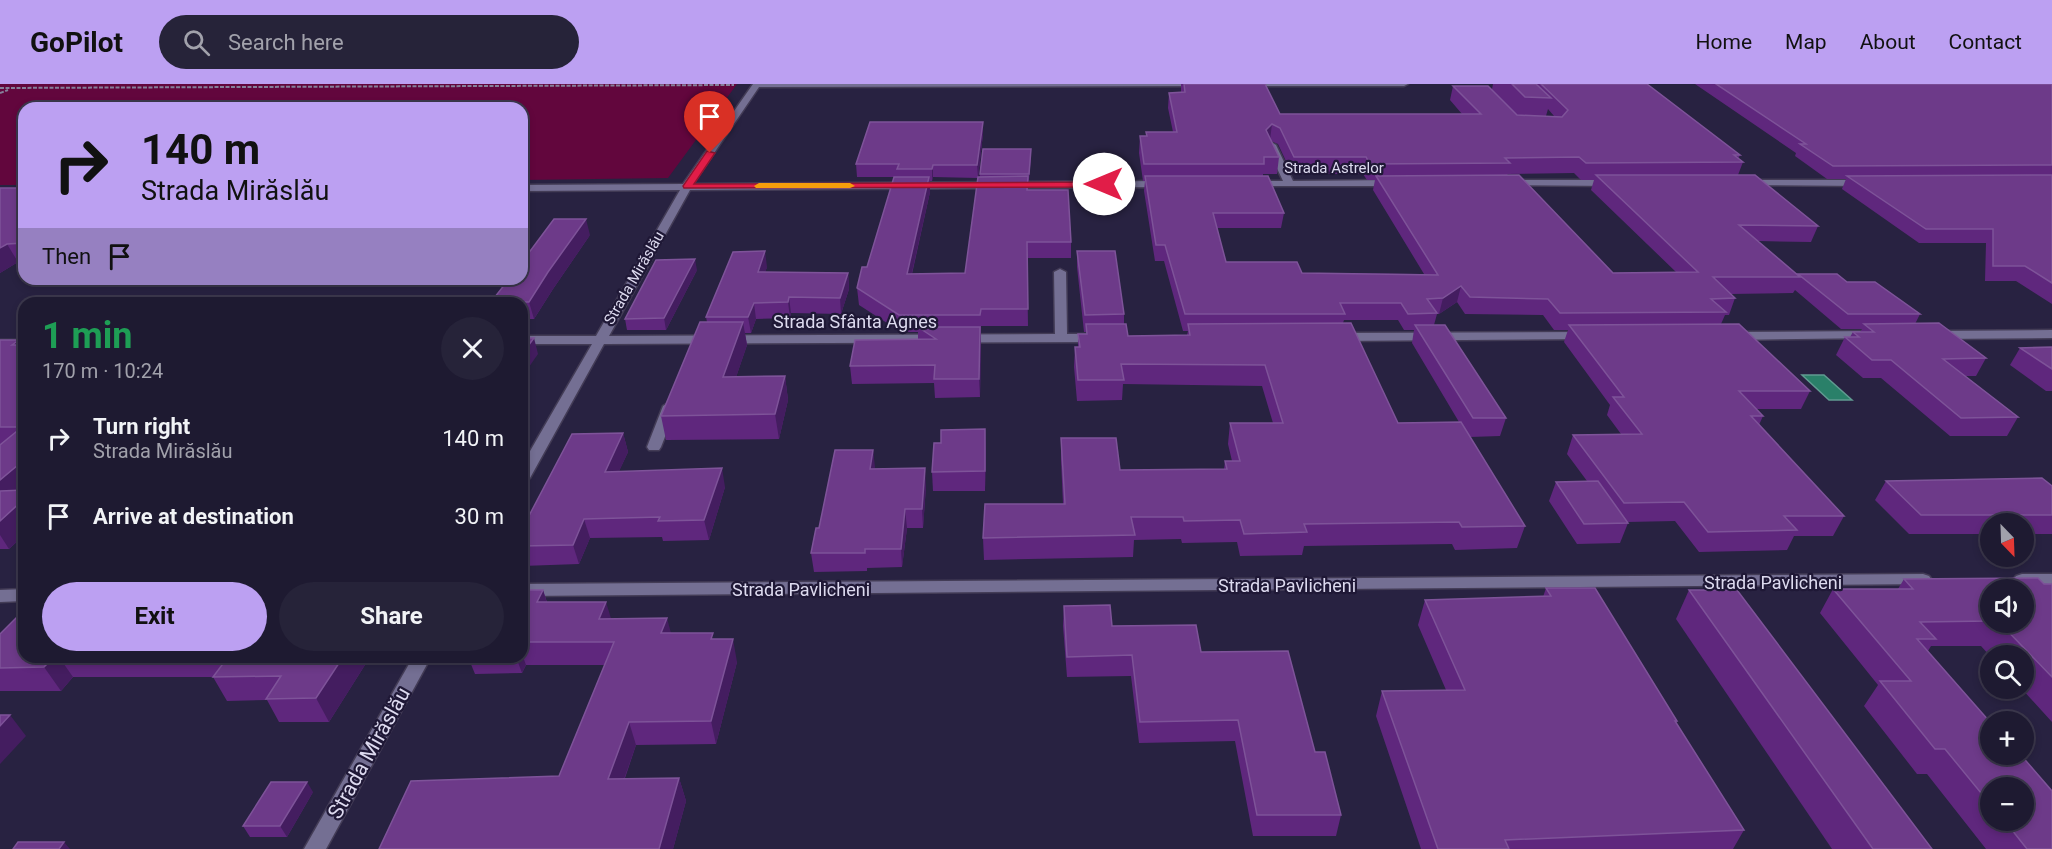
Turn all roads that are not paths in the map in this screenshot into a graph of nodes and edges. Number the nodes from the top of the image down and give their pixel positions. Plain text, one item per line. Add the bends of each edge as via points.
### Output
1 (757, 84) edge
2 (1212, 84) edge
3 (1236, 84) edge
4 (1404, 84) edge
5 (1271, 145) edge
6 (1289, 183) junction
7 (1408, 183) edge
8 (1491, 183) edge
9 (1623, 183) edge
10 (1730, 183) edge
11 (1873, 183) edge
12 (1173, 184) edge
13 (1243, 184) edge
14 (687, 186) junction
15 (528, 188) edge
16 (1060, 272) dead end
17 (2052, 334) edge
18 (1885, 335) edge
19 (1921, 335) edge
20 (1598, 336) edge
21 (1718, 336) edge
22 (1323, 337) edge
23 (1060, 338) junction
24 (1108, 338) edge
25 (528, 340) edge
26 (598, 340) junction
27 (0, 344) edge
28 (18, 344) edge
29 (676, 392) edge
30 (654, 447) dead end
31 (528, 467) edge
32 (1945, 580) edge
33 (2034, 580) edge
34 (2052, 580) edge
35 (528, 590) edge
36 (18, 595) edge
37 (0, 596) edge
38 (419, 663) edge
39 (315, 849) edge

1 - 2 street
1 - 14 street, Strada Mirăslău
3 - 4 street
5 - 6 street
6 - 7 street, Strada Astrelor
6 - 13 street, Strada Astrelor
8 - 9 street
10 - 11 street
12 - 14 street
14 - 15 street
14 - 26 street, Strada Mirăslău
16 - 23 street
17 - 19 street
18 - 21 street
20 - 22 street
23 - 24 street, Strada Sfânta Agnes
23 - 26 street, Strada Sfânta Agnes via 695,344
25 - 26 street, Strada Sfânta Agnes
26 - 31 street, Strada Mirăslău
27 - 28 street
29 - 30 street
32 - 35 street, Strada Pavlicheni
33 - 34 street
36 - 37 street
38 - 39 street, Strada Mirăslău

